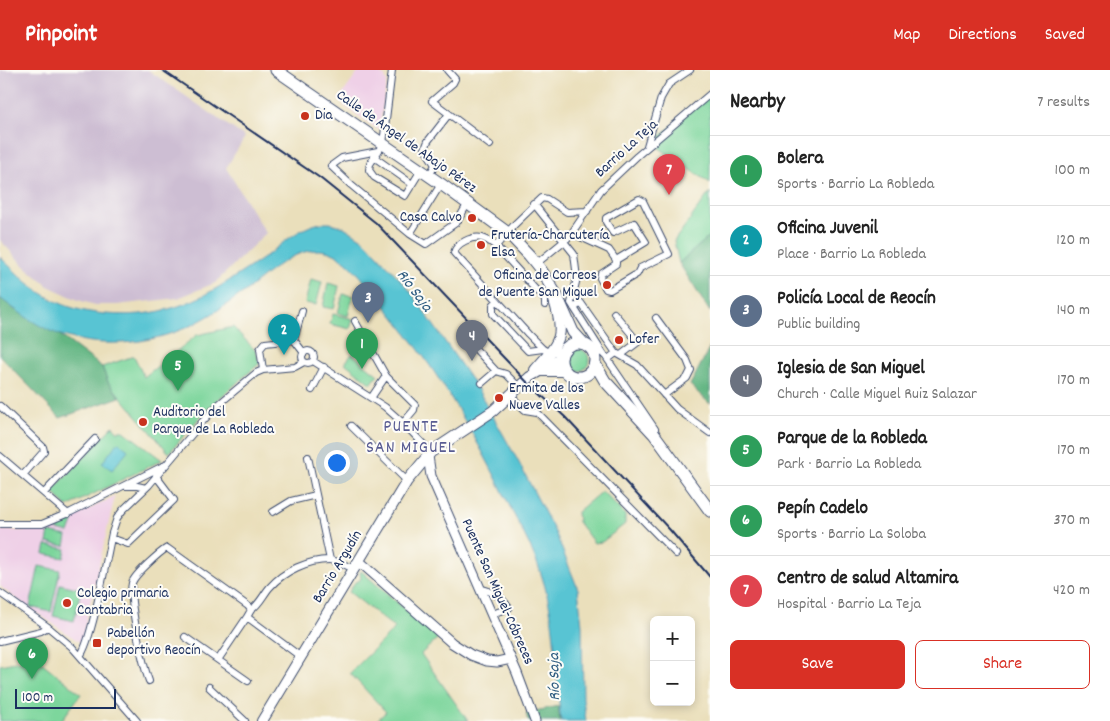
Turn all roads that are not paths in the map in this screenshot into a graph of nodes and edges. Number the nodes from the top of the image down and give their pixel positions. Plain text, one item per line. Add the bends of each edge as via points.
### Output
1 (276, 70) edge
2 (447, 70) edge
3 (690, 70) edge
4 (389, 71) edge
5 (710, 94) edge
6 (449, 114) junction
7 (490, 145) dead end
8 (380, 147) junction
9 (647, 147) junction
10 (372, 160) junction
11 (425, 173) junction
12 (412, 184) junction
13 (441, 184) junction
14 (468, 203) junction
15 (534, 204) junction
16 (587, 211) junction
17 (508, 233) junction
18 (572, 233) junction
19 (410, 234) junction
20 (564, 241) junction
21 (496, 246) junction
22 (616, 260) junction
23 (536, 264) junction
24 (544, 275) junction
25 (497, 301) junction
26 (545, 305) dead end
27 (574, 308) junction
28 (302, 311) dead end
29 (614, 313) dead end
30 (656, 318) dead end
31 (567, 320) junction
32 (355, 321) dead end
33 (294, 340) junction
34 (469, 342) dead end
35 (597, 352) junction
36 (304, 353) junction
37 (618, 354) junction
38 (559, 356) junction
39 (313, 361) junction
40 (304, 362) junction
41 (595, 364) junction
42 (324, 367) junction
43 (263, 370) junction
44 (496, 371) junction
45 (541, 371) junction
46 (586, 375) junction
47 (386, 376) junction
48 (530, 377) junction
49 (482, 384) dead end
50 (519, 387) junction
51 (312, 390) dead end
52 (510, 395) junction
53 (664, 395) junction
54 (371, 398) junction
55 (623, 400) junction
56 (0, 406) edge
57 (403, 423) junction
58 (350, 426) dead end
59 (710, 433) edge
60 (95, 439) dead end
61 (668, 452) junction
62 (429, 454) junction
63 (0, 456) edge
64 (308, 457) dead end
65 (164, 466) junction
66 (417, 469) junction
67 (24, 474) junction
68 (156, 476) junction
69 (431, 476) junction
70 (407, 481) junction
71 (125, 486) junction
72 (146, 488) junction
73 (44, 492) junction
74 (316, 495) junction
75 (710, 511) edge
76 (273, 512) dead end
77 (68, 514) junction
78 (0, 524) edge
79 (111, 538) junction
80 (676, 554) dead end
81 (330, 560) junction
82 (357, 565) junction
83 (481, 589) junction
84 (0, 593) edge
85 (249, 614) junction
86 (492, 614) junction
87 (48, 627) junction
88 (185, 637) dead end
89 (0, 641) edge
90 (80, 656) junction
91 (301, 656) junction
92 (511, 659) junction
93 (218, 660) junction
94 (149, 681) dead end
95 (248, 682) dead end
96 (209, 687) dead end
97 (137, 721) edge
98 (245, 721) edge
99 (262, 721) edge
100 (535, 721) edge

1 - 8 highway, Calle de Ángel de Abajo Pérez
2 - 6 street via 455,79 432,101
3 - 9 street via 669,84 661,98
4 - 8 street
5 - 9 street, Barrio La Teja
6 - 7 street
6 - 11 street via 428,141 425,149 435,165
8 - 10 street
8 - 11 highway, Calle de Ángel de Abajo Pérez
8 - 19 street via 342,158 331,166
9 - 16 street, Barrio La Teja via 601,190
10 - 12 street
10 - 12 street via 369,170 374,177 405,196
11 - 12 street
11 - 13 highway, Calle de Ángel de Abajo Pérez
13 - 14 highway, Calle de Ángel de Abajo Pérez
13 - 19 street
14 - 17 highway, Calle de Ángel de Abajo Pérez
14 - 19 street via 457,222 426,244
15 - 16 street via 542,198 567,212
15 - 17 street
15 - 20 street
16 - 18 street, Barrio La Teja
17 - 21 street
17 - 23 highway, Calle de Ángel de Abajo Pérez
18 - 20 street, Barrio La Teja
18 - 22 street via 609,250
20 - 23 street, Barrio La Teja
20 - 27 street via 574,254 577,278 571,303
21 - 25 street via 485,238 475,238 461,243 454,253
21 - 26 street
22 - 22 street via 646,242 634,223 613,233 606,218 639,199 643,201 669,254 640,268 637,274 610,290 606,289 601,274 616,264
23 - 24 highway, Calle de Ángel de Abajo Pérez
24 - 31 highway, Calle de Ángel de Abajo Pérez
24 - 38 main road via 561,325
25 - 38 street
25 - 38 street via 493,305 493,314 528,351
27 - 35 street
27 - 37 street via 581,303
28 - 33 street
29 - 37 street via 638,342
30 - 53 street via 692,370 687,378
31 - 35 highway via 575,335
31 - 38 highway via 569,336
32 - 47 street
33 - 36 street
33 - 43 street via 265,342 260,349
34 - 44 street
35 - 37 street
35 - 38 highway via 575,343
35 - 41 highway
35 - 61 street via 649,420
36 - 39 street via 312,353
36 - 40 street
37 - 53 street via 637,365
38 - 45 main road
38 - 45 main road
38 - 46 highway via 575,377
38 - 48 main road
39 - 40 street
39 - 42 street
40 - 43 street via 295,367
41 - 46 highway
41 - 55 highway via 603,379
42 - 51 street
42 - 54 street
43 - 65 street via 210,412
44 - 49 street
44 - 50 street via 506,374
45 - 48 main road
46 - 55 highway via 601,382
47 - 54 street
47 - 57 street via 415,405
48 - 50 main road, Barrio Argudín
50 - 52 main road, Barrio Argudín
52 - 62 main road, Barrio Argudín
52 - 80 street via 525,410 536,412
53 - 59 street via 677,409
54 - 57 street
55 - 61 highway
56 - 67 street via 43,447 44,451
57 - 62 street
58 - 70 street
60 - 73 street
61 - 75 highway
62 - 66 main road, Barrio Argudín
62 - 69 street, Puente San Miguel-Cóbreces
63 - 67 street
64 - 74 street
65 - 68 street
65 - 71 street
66 - 69 street
66 - 70 main road, Barrio Argudín
67 - 73 street
68 - 72 street
68 - 79 street via 174,500 128,544
69 - 83 street, Puente San Miguel-Cóbreces
70 - 82 main road, Barrio Argudín
71 - 72 street
71 - 77 street
72 - 79 street via 117,518
73 - 77 street
74 - 76 street via 291,501
74 - 81 street
77 - 78 street via 42,524
79 - 90 street via 90,632
81 - 82 street
81 - 85 street via 292,570 271,586
82 - 91 main road, Barrio Argudín
82 - 92 street via 471,655 492,662
83 - 86 street, Puente San Miguel-Cóbreces
83 - 86 street via 497,595 509,608
84 - 87 street
85 - 91 street
85 - 93 street
85 - 94 street via 248,606 167,548 159,552 132,581 131,590 144,669
86 - 92 street, Puente San Miguel-Cóbreces
87 - 89 street
87 - 90 street
88 - 93 street
90 - 97 street
91 - 99 main road, Barrio Argudín
92 - 100 street, Puente San Miguel-Cóbreces
93 - 95 street
96 - 98 street

